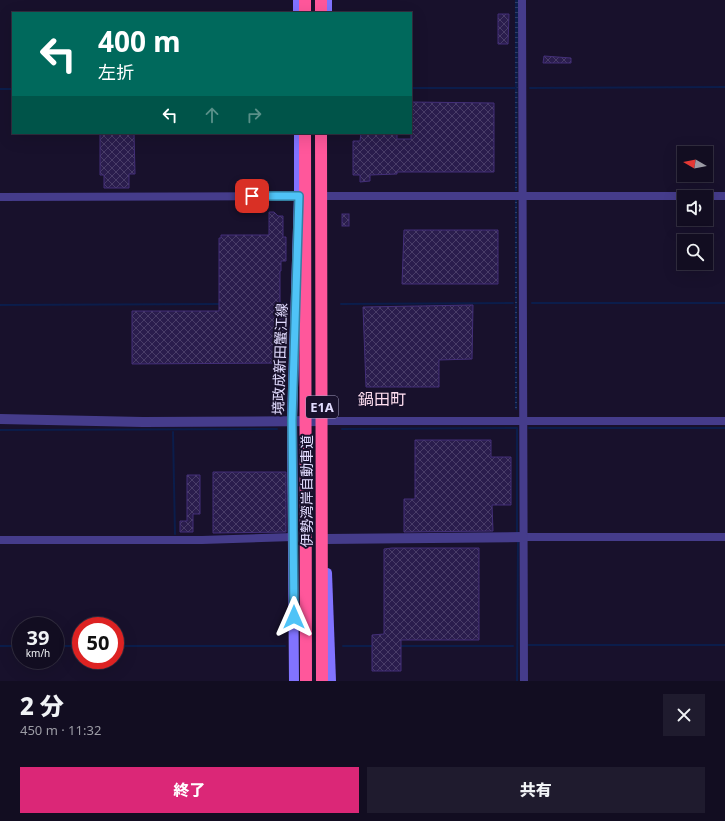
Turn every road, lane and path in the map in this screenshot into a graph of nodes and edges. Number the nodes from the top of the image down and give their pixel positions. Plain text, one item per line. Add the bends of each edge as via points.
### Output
1 (298, 0) edge
2 (305, 0) edge
3 (321, 0) edge
4 (327, 0) edge
5 (522, 0) edge
6 (298, 12) edge
7 (305, 12) edge
8 (321, 12) edge
9 (327, 12) edge
10 (299, 134) edge
11 (305, 134) edge
12 (321, 134) edge
13 (325, 134) edge
14 (299, 196) junction
15 (324, 196) junction
16 (725, 196) edge
17 (0, 197) edge
18 (524, 197) junction
19 (0, 419) edge
20 (292, 420) junction
21 (325, 421) junction
22 (725, 421) edge
23 (524, 422) junction
24 (293, 537) junction
25 (523, 537) junction
26 (725, 537) edge
27 (326, 539) junction
28 (0, 540) edge
29 (294, 681) edge
30 (306, 681) edge
31 (322, 681) edge
32 (331, 681) edge
33 (524, 681) edge

1 - 6 main road
2 - 7 highway
3 - 8 highway
4 - 9 main road
5 - 18 street
10 - 14 main road, 境政成新田蟹江線
11 - 30 highway, 伊勢湾岸自動車道 / E1A, bridge
12 - 31 highway, 伊勢湾岸自動車道 / E1A, bridge
13 - 15 main road
14 - 17 street
14 - 20 main road, 境政成新田蟹江線
15 - 18 street
15 - 21 main road
16 - 18 street
18 - 23 street
19 - 20 street via 143,422
20 - 21 street
20 - 24 main road, 境政成新田蟹江線
21 - 23 street
21 - 27 main road
22 - 23 street
23 - 25 street
24 - 28 street via 202,540
24 - 29 main road, 境政成新田蟹江線
25 - 26 street
25 - 27 street
25 - 33 street
27 - 32 main road

